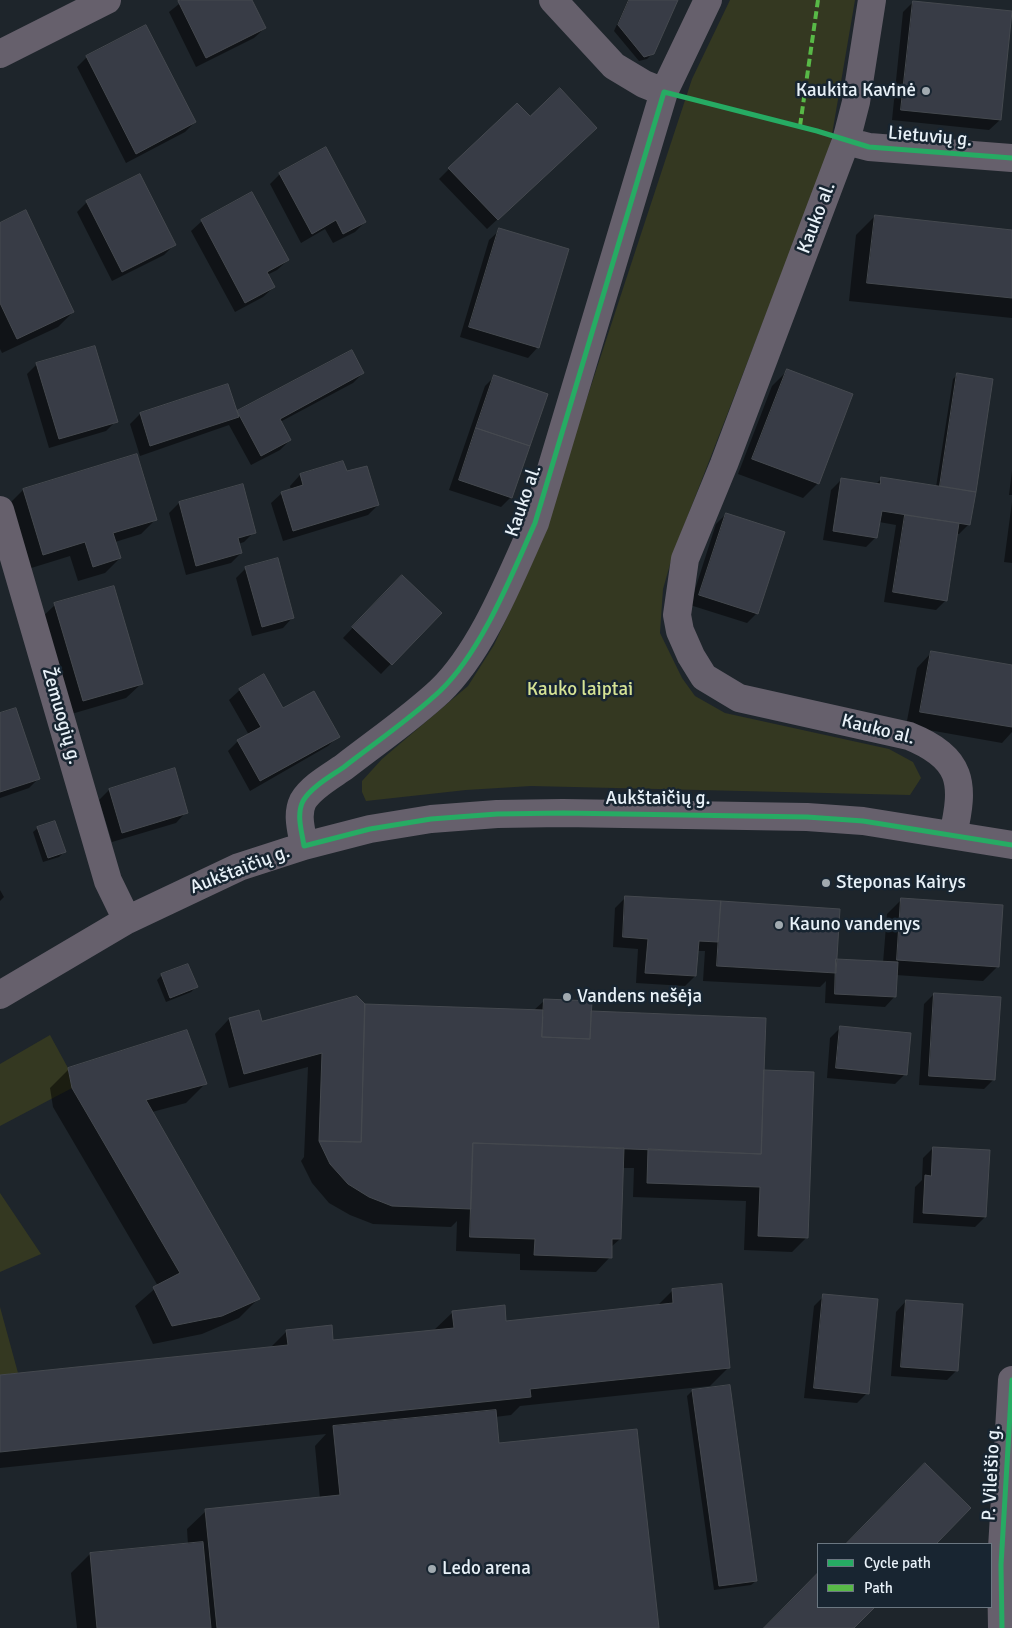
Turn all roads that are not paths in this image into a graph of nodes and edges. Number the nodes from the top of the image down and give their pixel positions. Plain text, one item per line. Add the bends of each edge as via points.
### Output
1 (107, 0) edge
2 (553, 0) edge
3 (708, 0) edge
4 (872, 0) edge
5 (0, 54) edge
6 (664, 92) junction
7 (846, 141) junction
8 (1012, 158) edge
9 (0, 510) edge
10 (953, 835) junction
11 (1012, 845) edge
12 (304, 846) junction
13 (127, 920) junction
14 (0, 995) edge
15 (1012, 1380) edge
16 (1002, 1628) edge

1 - 5 street
2 - 6 street via 614,66
3 - 6 street, Kauko al.
4 - 7 street, Kauko al. via 856,102
6 - 12 street, Kauko al. via 535,523 509,579 469,657 441,690 303,801 299,816
7 - 8 street, Lietuvių g. via 869,147
7 - 10 street, Kauko al. via 685,559 677,615 680,631 704,677 739,698 909,736 931,745 947,759 957,774 960,803
9 - 13 street, Žemuogių g. via 108,880
10 - 11 street, Aukštaičių g.
10 - 12 street, Aukštaičių g. via 862,821 808,817 544,813 431,819 370,829
12 - 13 street, Aukštaičių g. via 239,867
13 - 14 street, Aukštaičių g.
15 - 16 street, P. Vileišio g. via 1001,1565

